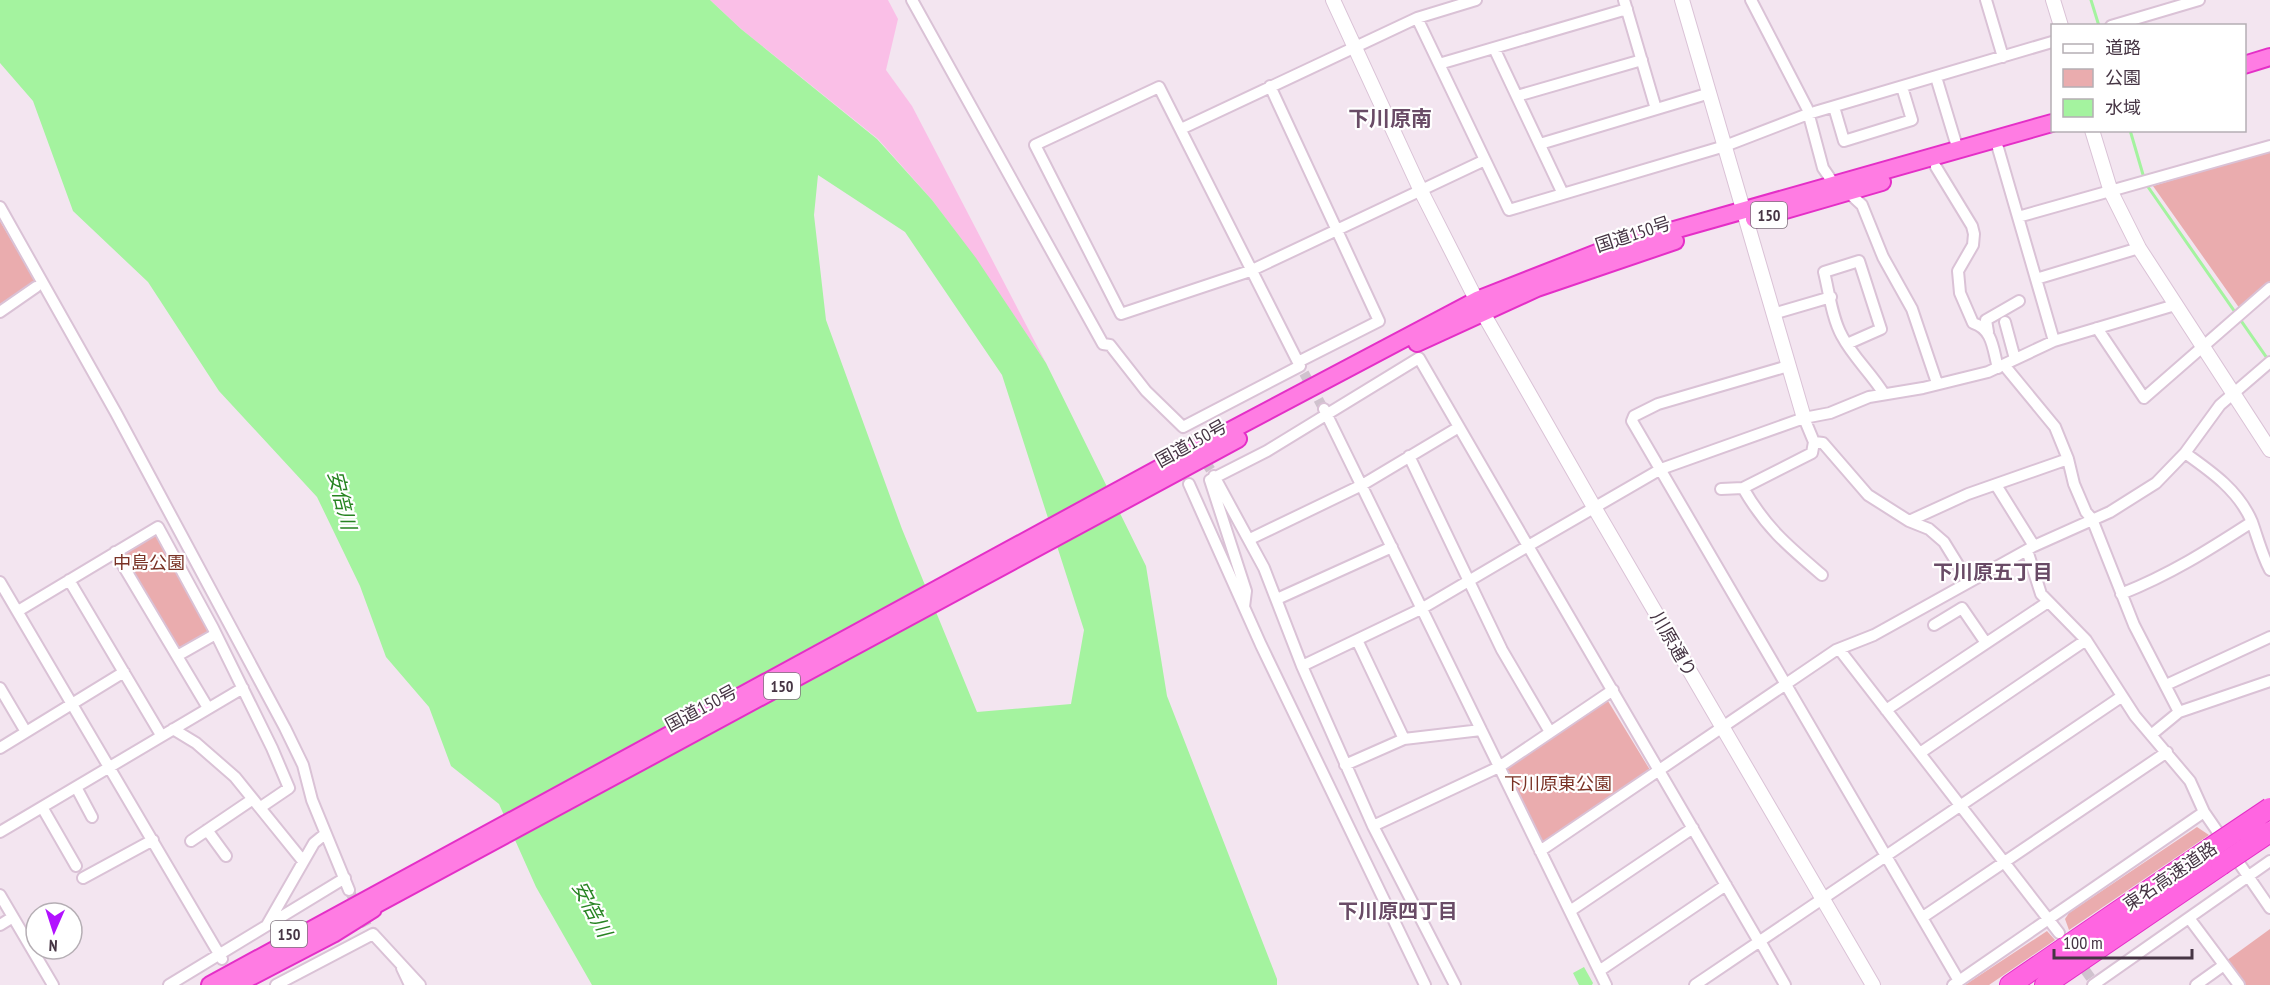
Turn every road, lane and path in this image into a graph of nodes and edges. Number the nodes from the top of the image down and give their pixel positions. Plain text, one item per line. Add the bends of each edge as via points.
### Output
1 (912, 0) edge
2 (1333, 0) edge
3 (1476, 0) edge
4 (1682, 0) edge
5 (1751, 0) edge
6 (1986, 0) edge
7 (2053, 0) edge
8 (2199, 0) edge
9 (1626, 5) edge
10 (1416, 18) junction
11 (2060, 24) edge
12 (2117, 24) edge
13 (2051, 42) edge
14 (1354, 45) junction
15 (1494, 48) junction
16 (2003, 57) junction
17 (2270, 57) edge
18 (1642, 60) junction
19 (1439, 64) junction
20 (2246, 64) edge
21 (2270, 68) edge
22 (2246, 74) edge
23 (1936, 77) junction
24 (1270, 86) junction
25 (1902, 87) junction
26 (1710, 93) junction
27 (1516, 96) junction
28 (1834, 107) junction
29 (1656, 109) junction
30 (1808, 114) junction
31 (2051, 123) edge
32 (1181, 129) junction
33 (2052, 132) edge
34 (2093, 132) edge
35 (1540, 144) junction
36 (1725, 146) junction
37 (2270, 146) edge
38 (1998, 148) junction
39 (1958, 150) junction
40 (1485, 160) junction
41 (1936, 166) junction
42 (1841, 188) junction
43 (1421, 191) junction
44 (2110, 192) junction
45 (1563, 194) junction
46 (0, 207) edge
47 (1744, 216) junction
48 (2018, 217) junction
49 (1336, 230) junction
50 (2139, 248) junction
51 (1250, 271) junction
52 (2036, 279) junction
53 (36, 287) dead end
54 (2270, 288) edge
55 (1831, 297) junction
56 (2019, 301) dead end
57 (2175, 304) junction
58 (1480, 306) junction
59 (0, 312) edge
60 (1773, 314) junction
61 (2005, 322) dead end
62 (2097, 328) junction
63 (1989, 334) junction
64 (2054, 341) junction
65 (1847, 344) junction
66 (2203, 348) junction
67 (2015, 359) junction
68 (1788, 366) junction
69 (2269, 366) edge
70 (1301, 367) junction
71 (2001, 367) junction
72 (1937, 383) junction
73 (2234, 393) junction
74 (1884, 394) junction
75 (1325, 410) junction
76 (1804, 418) junction
77 (1459, 427) junction
78 (1814, 442) junction
79 (2270, 450) edge
80 (2185, 453) junction
81 (1409, 456) junction
82 (2068, 459) junction
83 (1661, 469) junction
84 (1213, 474) junction
85 (1189, 484) dead end
86 (1362, 484) junction
87 (1996, 485) junction
88 (1743, 488) junction
89 (1720, 489) dead end
90 (1594, 507) junction
91 (2092, 519) junction
92 (1909, 521) junction
93 (2252, 522) junction
94 (1250, 539) junction
95 (1528, 546) junction
96 (1392, 547) junction
97 (2030, 548) junction
98 (115, 552) junction
99 (2270, 570) edge
100 (1822, 575) dead end
101 (69, 580) junction
102 (1469, 581) junction
103 (1968, 581) junction
104 (0, 582) edge
105 (2121, 594) junction
106 (1277, 599) junction
107 (2048, 602) junction
108 (1244, 607) junction
109 (1421, 609) junction
110 (18, 611) junction
111 (1934, 625) dead end
112 (214, 635) junction
113 (2270, 637) edge
114 (1357, 640) junction
115 (2086, 640) junction
116 (1986, 643) junction
117 (1839, 649) junction
118 (177, 656) junction
119 (1302, 666) junction
120 (124, 672) junction
121 (2270, 681) edge
122 (1787, 684) junction
123 (2166, 685) junction
124 (0, 688) edge
125 (243, 688) junction
126 (1612, 690) junction
127 (2121, 697) junction
128 (72, 704) junction
129 (208, 708) junction
130 (1886, 710) junction
131 (2179, 712) junction
132 (1723, 727) junction
133 (173, 729) junction
134 (1481, 730) junction
135 (26, 732) junction
136 (1550, 732) junction
137 (161, 735) junction
138 (2151, 735) junction
139 (1404, 739) junction
140 (0, 748) edge
141 (2167, 752) junction
142 (1920, 753) junction
143 (1345, 765) junction
144 (109, 766) junction
145 (1499, 767) junction
146 (1659, 770) junction
147 (76, 788) junction
148 (257, 803) junction
149 (1960, 806) junction
150 (42, 807) junction
151 (2270, 808) edge
152 (2204, 812) junction
153 (92, 817) dead end
154 (1373, 826) junction
155 (1693, 828) junction
156 (207, 830) junction
157 (0, 832) edge
158 (2270, 832) edge
159 (325, 834) junction
160 (153, 840) junction
161 (191, 841) dead end
162 (1540, 851) junction
163 (1887, 855) junction
164 (226, 856) dead end
165 (2215, 857) junction
166 (303, 861) junction
167 (2005, 861) junction
168 (2270, 861) edge
169 (76, 866) dead end
170 (2249, 876) junction
171 (83, 878) dead end
172 (345, 878) junction
173 (1726, 885) junction
174 (349, 890) tunnel mouth
175 (386, 894) junction
176 (0, 895) edge
177 (1823, 899) junction
178 (2270, 908) edge
179 (1570, 911) junction
180 (13, 917) junction
181 (1923, 917) junction
182 (2189, 918) junction
183 (2049, 919) junction
184 (0, 925) edge
185 (267, 926) junction
186 (2059, 933) tunnel mouth
187 (1759, 941) junction
188 (221, 956) junction
189 (401, 962) junction
190 (2224, 965) junction
191 (1599, 971) junction
192 (1956, 983) edge
193 (53, 985) edge
194 (169, 985) edge
195 (198, 985) edge
196 (210, 985) edge
197 (221, 985) edge
198 (235, 985) edge
199 (276, 985) edge
200 (410, 985) edge
201 (420, 985) edge
202 (1425, 985) edge
203 (1455, 985) edge
204 (1606, 985) edge
205 (1695, 985) edge
206 (1785, 985) edge
207 (1874, 985) edge
208 (2010, 985) edge
209 (2045, 985) edge
210 (2094, 985) edge
211 (2196, 985) edge
212 (2239, 985) edge

1 - 70 street via 1103,344 1110,345 1146,391 1186,431
2 - 14 street, 川原通り
3 - 10 street
4 - 26 street
5 - 30 street
6 - 16 street
7 - 11 street
8 - 12 street
9 - 15 street
9 - 18 street
10 - 14 street
10 - 19 street
13 - 16 street
14 - 24 street
14 - 43 street, 川原通り
15 - 19 street
15 - 27 street
16 - 23 street
17 - 20 highway
18 - 27 street
18 - 29 street
19 - 40 street
21 - 22 highway
23 - 25 street
23 - 39 street
24 - 32 street
24 - 49 street
25 - 28 street
25 - 28 street via 1912,120 1844,141
26 - 29 street
26 - 36 street
27 - 35 street
28 - 30 street
29 - 35 street
30 - 36 street
30 - 42 street via 1823,168
31 - 39 highway, 国道150号 / 150
32 - 51 street
32 - 51 street via 1159,87 1035,145 1121,314
33 - 38 highway, 国道150号 / 150
34 - 44 street
35 - 45 street
36 - 45 street
36 - 47 street
37 - 44 street
38 - 41 highway, 国道150号 / 150
38 - 48 street
39 - 42 highway, 国道150号 / 150
40 - 43 street
40 - 45 street via 1509,210
41 - 42 highway, 国道150号 / 150
41 - 63 street via 1972,226 1973,245 1958,272 1958,280 1972,323
42 - 47 highway, 国道150号 / 150
42 - 72 street via 1862,205 1883,257 1912,309
43 - 49 street
43 - 58 street, 川原通り
44 - 48 street
44 - 50 street
46 - 159 street via 285,728 303,765
47 - 58 highway, 国道150号 / 150
47 - 60 street
48 - 52 street
49 - 51 street
49 - 70 street via 1379,321
50 - 52 street
50 - 57 street
51 - 70 street
52 - 64 street
53 - 59 street
54 - 66 street
55 - 60 street
55 - 65 street via 1840,334
55 - 65 street via 1824,272 1860,261 1881,329
56 - 63 street via 1986,320
57 - 62 street
57 - 66 street
58 - 90 street, 川原通り
58 - 175 highway, 国道150号 / 150
60 - 68 street
61 - 67 street
62 - 64 street
62 - 66 street via 2144,398
63 - 71 street
64 - 67 street
65 - 74 street
66 - 73 street
67 - 71 street
68 - 76 street
68 - 83 street via 1658,405 1634,416 1632,421
69 - 73 street
71 - 72 street
71 - 82 street via 2055,427
72 - 74 street
73 - 79 street
73 - 80 street via 2206,422
74 - 76 street via 1830,414
75 - 77 street via 1419,358
75 - 84 street via 1267,451
75 - 86 street
76 - 78 street
76 - 83 street
77 - 81 street
77 - 95 street
78 - 88 street via 1808,455
78 - 92 street via 1823,443 1868,495
80 - 91 street via 2156,483
80 - 93 street via 2232,490
81 - 86 street
81 - 102 street
82 - 87 street
82 - 91 street via 2074,484
83 - 90 street
83 - 122 street
84 - 94 street
84 - 108 street via 1210,480 1246,591
85 - 108 street
86 - 94 street
86 - 96 street
87 - 92 street
87 - 97 street
88 - 89 street
88 - 100 street via 1774,534
90 - 95 street
90 - 132 street, 川原通り
91 - 97 street
91 - 105 street
92 - 103 street via 1929,529 1944,542
93 - 99 street
93 - 105 street via 2199,558
94 - 106 street
95 - 102 street
95 - 126 street
96 - 106 street
96 - 109 street
97 - 103 street
97 - 107 street via 2041,594
98 - 101 street
98 - 112 street via 158,527
98 - 118 street
101 - 110 street
101 - 120 street
102 - 109 street
102 - 136 street via 1502,650
103 - 117 street via 1874,635
104 - 110 street
105 - 123 street
106 - 119 street
107 - 115 street
107 - 116 street
108 - 202 street
109 - 114 street
109 - 134 street
110 - 128 street
111 - 116 street via 1962,608
112 - 118 street
112 - 125 street
113 - 123 street
114 - 119 street
114 - 139 street
115 - 127 street
115 - 142 street
116 - 130 street
117 - 122 street
117 - 130 street
118 - 129 street
119 - 143 street
120 - 128 street
120 - 137 street
121 - 131 street
122 - 132 street
122 - 163 street
123 - 131 street
124 - 135 street
125 - 129 street
125 - 148 street via 289,788
126 - 136 street
126 - 146 street
127 - 138 street
127 - 149 street
128 - 135 street
128 - 144 street
129 - 133 street
130 - 142 street
131 - 138 street
132 - 146 street
132 - 177 street, 川原通り
133 - 137 street
133 - 148 street via 212,756
134 - 139 street
134 - 145 street
135 - 140 street
136 - 145 street
137 - 144 street
138 - 141 street
139 - 143 street
141 - 152 street via 2190,781
141 - 167 street
142 - 149 street
143 - 154 street
144 - 147 street
144 - 160 street
145 - 154 street
145 - 162 street
146 - 155 street
146 - 162 street
147 - 150 street
147 - 153 street
148 - 156 street
148 - 166 street
149 - 163 street
149 - 167 street
150 - 157 street
150 - 169 street
151 - 165 highway, 東名高速道路, bridge
152 - 170 street
152 - 183 street
154 - 203 street
155 - 173 street
155 - 179 street
156 - 161 street
156 - 164 street
158 - 165 highway, 東名高速道路, bridge
159 - 166 street via 319,836
159 - 172 street
160 - 171 street
160 - 188 street
162 - 179 street
163 - 177 street
163 - 181 street
165 - 208 highway, 東名高速道路
165 - 209 highway, 東名高速道路
166 - 185 street
167 - 181 street
167 - 183 street
168 - 170 street
170 - 178 street
170 - 182 street
172 - 174 street
172 - 185 street
173 - 187 street
173 - 191 street
175 - 195 highway, 国道150号 / 150 via 310,923
175 - 196 highway, 国道150号 / 150
175 - 197 highway, 国道150号 / 150
175 - 198 highway, 国道150号 / 150 via 333,934
176 - 180 street
177 - 187 street
177 - 207 street, 川原通り
179 - 191 street
180 - 184 street
180 - 193 street
181 - 192 street
182 - 190 street
182 - 210 street
183 - 186 street
183 - 192 street
185 - 188 street
187 - 205 street
187 - 206 street
188 - 194 street
189 - 199 street via 370,931
189 - 200 street
189 - 201 street
190 - 211 street
190 - 212 street
191 - 204 street

